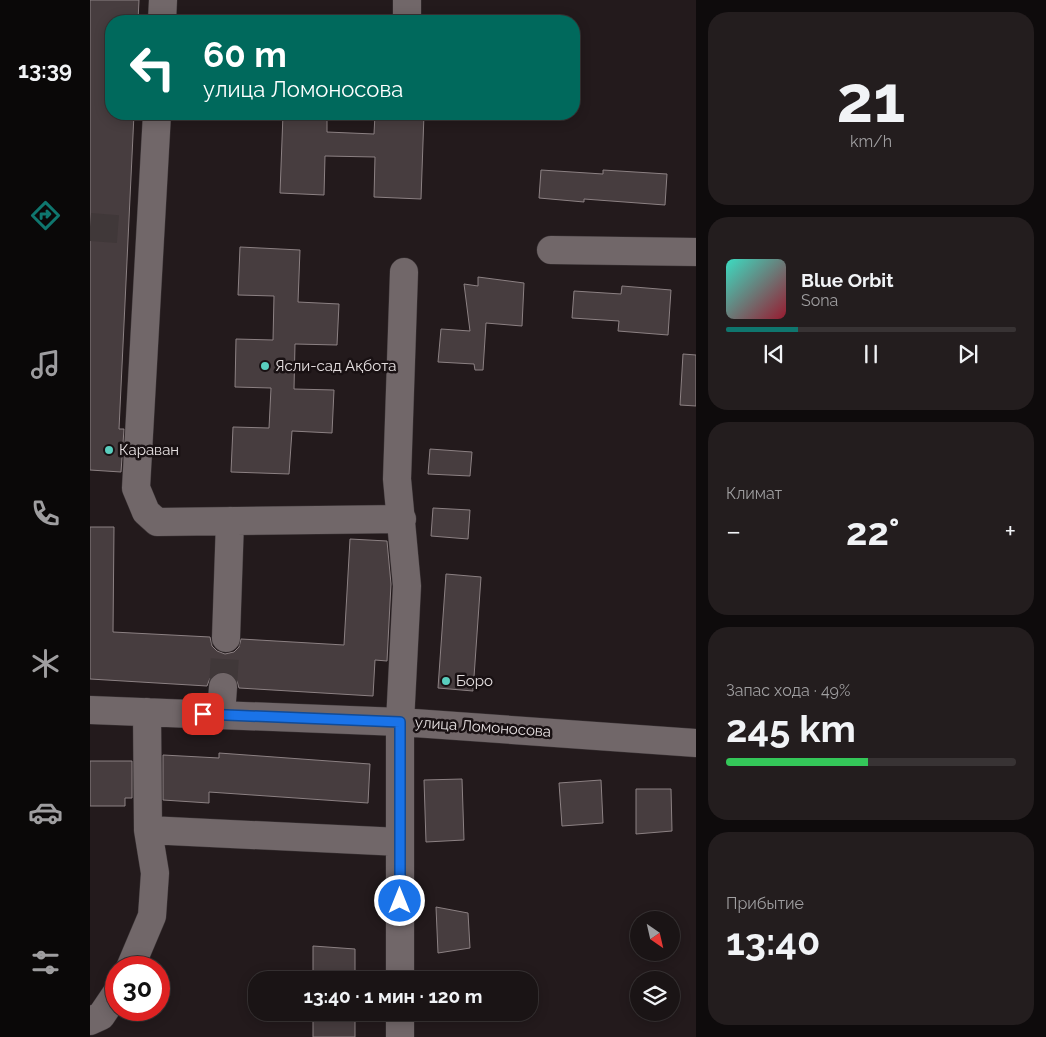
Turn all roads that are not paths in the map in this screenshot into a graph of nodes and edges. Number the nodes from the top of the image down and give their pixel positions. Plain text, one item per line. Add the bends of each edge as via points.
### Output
1 (163, 0) edge
2 (407, 0) edge
3 (162, 15) edge
4 (407, 15) edge
5 (156, 120) edge
6 (551, 250) dead end
7 (696, 252) edge
8 (404, 272) dead end
9 (402, 519) junction
10 (230, 521) junction
11 (226, 638) tunnel mouth
12 (224, 687) tunnel mouth
13 (90, 710) edge
14 (147, 712) junction
15 (222, 715) junction
16 (400, 722) junction
17 (696, 743) edge
18 (148, 830) junction
19 (400, 842) junction
20 (135, 956) edge
21 (400, 971) edge
22 (105, 1010) edge
23 (90, 1021) edge
24 (400, 1021) edge
25 (400, 1037) edge

1 - 3 street
2 - 4 street
5 - 10 street via 140,231 136,488 146,512 157,522
6 - 7 street
8 - 9 street via 397,480
9 - 10 street
9 - 16 street via 407,586
10 - 11 street
12 - 15 street
13 - 14 street, улица Ломоносова
14 - 15 street, улица Ломоносова
14 - 18 street
15 - 16 street, улица Ломоносова
16 - 17 street, улица Ломоносова
16 - 19 street
18 - 19 street
18 - 20 street via 155,873 152,916
19 - 21 street
22 - 23 street
24 - 25 street

